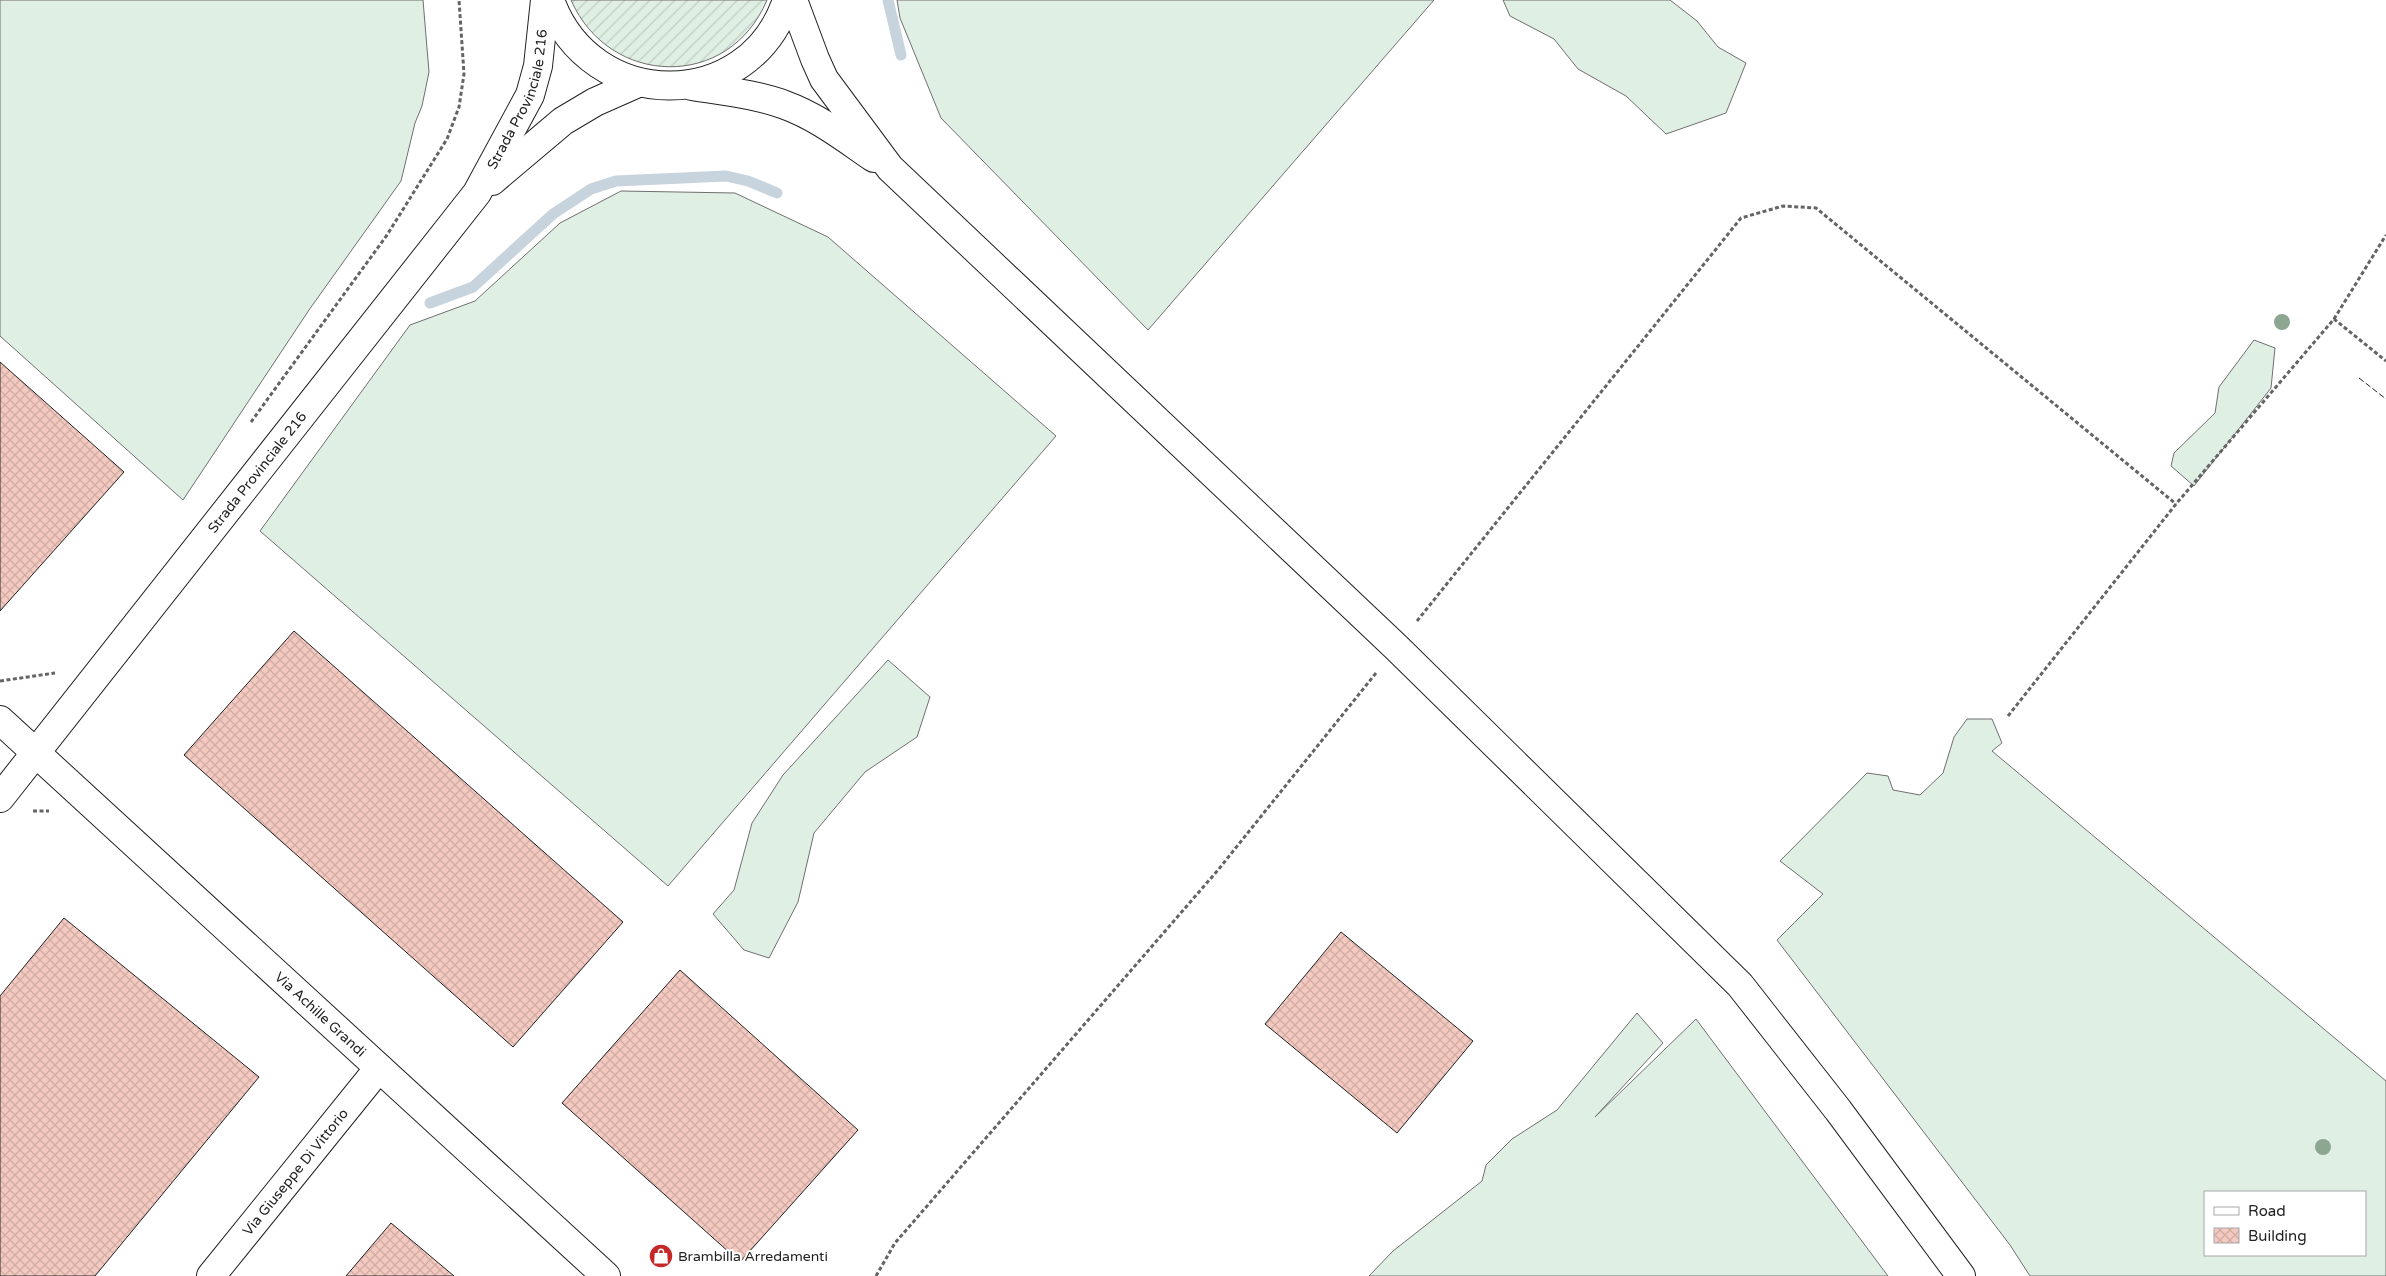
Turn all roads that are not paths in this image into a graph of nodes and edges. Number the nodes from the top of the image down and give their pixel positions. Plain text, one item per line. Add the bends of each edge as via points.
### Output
1 (546, 0) edge
2 (550, 0) edge
3 (787, 0) edge
4 (793, 0) edge
5 (638, 83) junction
6 (687, 85) junction
7 (890, 168) junction
8 (477, 193) junction
9 (0, 720) edge
10 (37, 752) junction
11 (0, 798) edge
12 (379, 1068) junction
13 (211, 1276) edge
14 (606, 1276) edge
15 (1961, 1276) edge

1 - 8 street, Strada Provinciale 216 via 538,66 530,94
2 - 5 street via 561,25 579,49 611,72
3 - 6 street via 770,35 749,56 724,73
4 - 7 street via 824,79
5 - 6 street
5 - 8 street, Strada Provinciale 216 via 563,121
6 - 7 street via 764,98 795,109
7 - 15 street via 1396,647 1740,985
8 - 10 street, Strada Provinciale 216
9 - 10 street, Via Achille Grandi
10 - 11 street, Strada Provinciale 216
10 - 12 street, Via Achille Grandi
12 - 13 street, Via Giuseppe Di Vittorio
12 - 14 street, Via Achille Grandi

